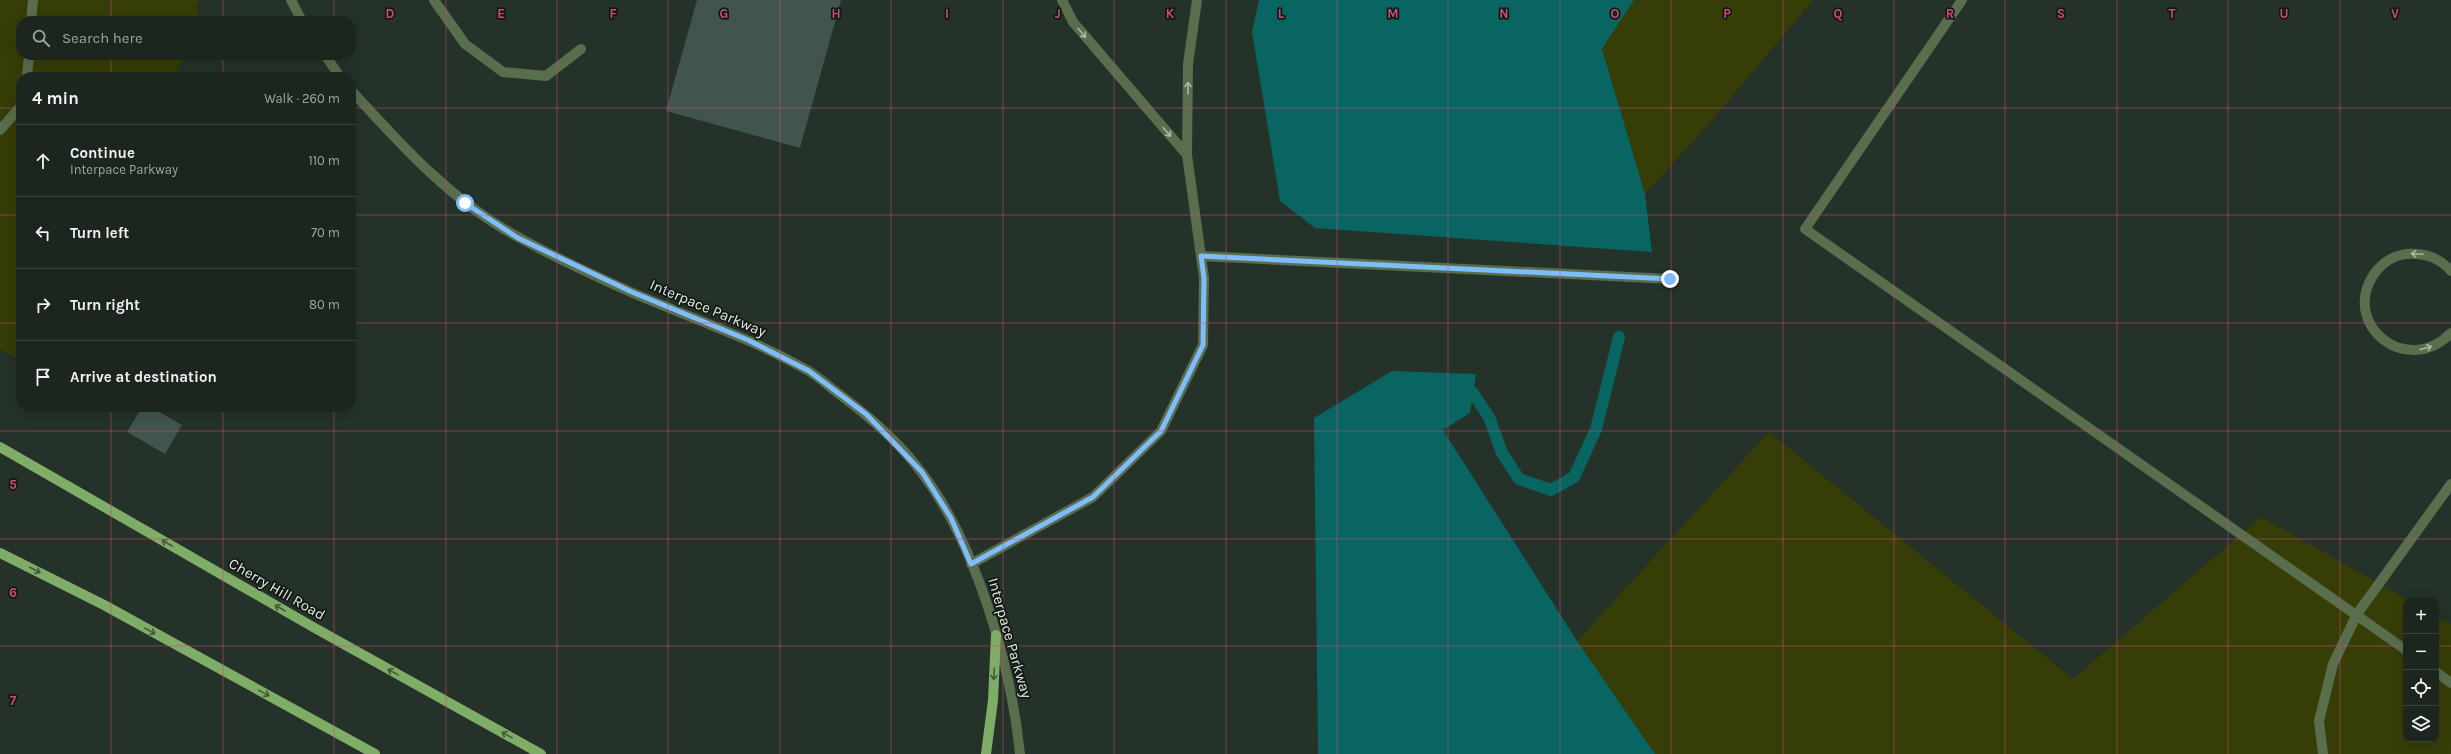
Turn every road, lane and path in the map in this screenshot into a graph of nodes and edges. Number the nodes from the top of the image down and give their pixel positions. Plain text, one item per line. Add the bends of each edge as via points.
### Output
1 (33, 0) edge
2 (291, 0) edge
3 (434, 0) edge
4 (1062, 0) edge
5 (1196, 0) edge
6 (1962, 0) edge
7 (31, 16) edge
8 (299, 16) edge
9 (581, 49) dead end
10 (29, 60) edge
11 (328, 60) edge
12 (27, 72) edge
13 (337, 72) edge
14 (356, 95) edge
15 (16, 112) edge
16 (0, 130) edge
17 (1187, 155) junction
18 (1201, 256) junction
19 (2451, 271) edge
20 (1670, 279) dead end
21 (2451, 333) edge
22 (0, 447) edge
23 (2451, 484) edge
24 (0, 553) edge
25 (971, 564) junction
26 (2357, 614) junction
27 (996, 635) junction
28 (2403, 648) edge
29 (2439, 674) edge
30 (2451, 683) edge
31 (375, 754) edge
32 (541, 754) edge
33 (986, 754) edge
34 (1020, 754) edge
35 (2323, 754) edge

1 - 7 street
2 - 8 street
3 - 9 street via 465,44 503,72 546,76
4 -> 17 street via 1073,22
17 -> 5 street via 1188,64
6 - 26 street via 1805,229
10 - 12 street
11 - 13 street
14 - 25 street, Interpace Parkway via 403,147 465,203 518,238 632,292 748,340 809,371 866,414 922,472 951,518
15 - 16 street
17 - 18 street
18 - 20 street
18 - 25 street via 1204,278 1203,345 1161,431 1093,497
19 -> 21 street via 2437,259 2422,254 2406,254 2390,259 2378,269 2369,282 2365,298 2366,314 2373,329 2383,340 2397,348 2413,351 2429,349 2443,342
32 -> 22 main road, Cherry Hill Road via 313,627
23 - 26 street
24 -> 31 main road via 104,605
25 - 27 street, Interpace Parkway
26 - 28 street
26 - 35 street via 2333,664 2319,721
27 -> 33 main road via 993,700
27 - 34 street, Interpace Parkway via 1016,714
29 - 30 street

